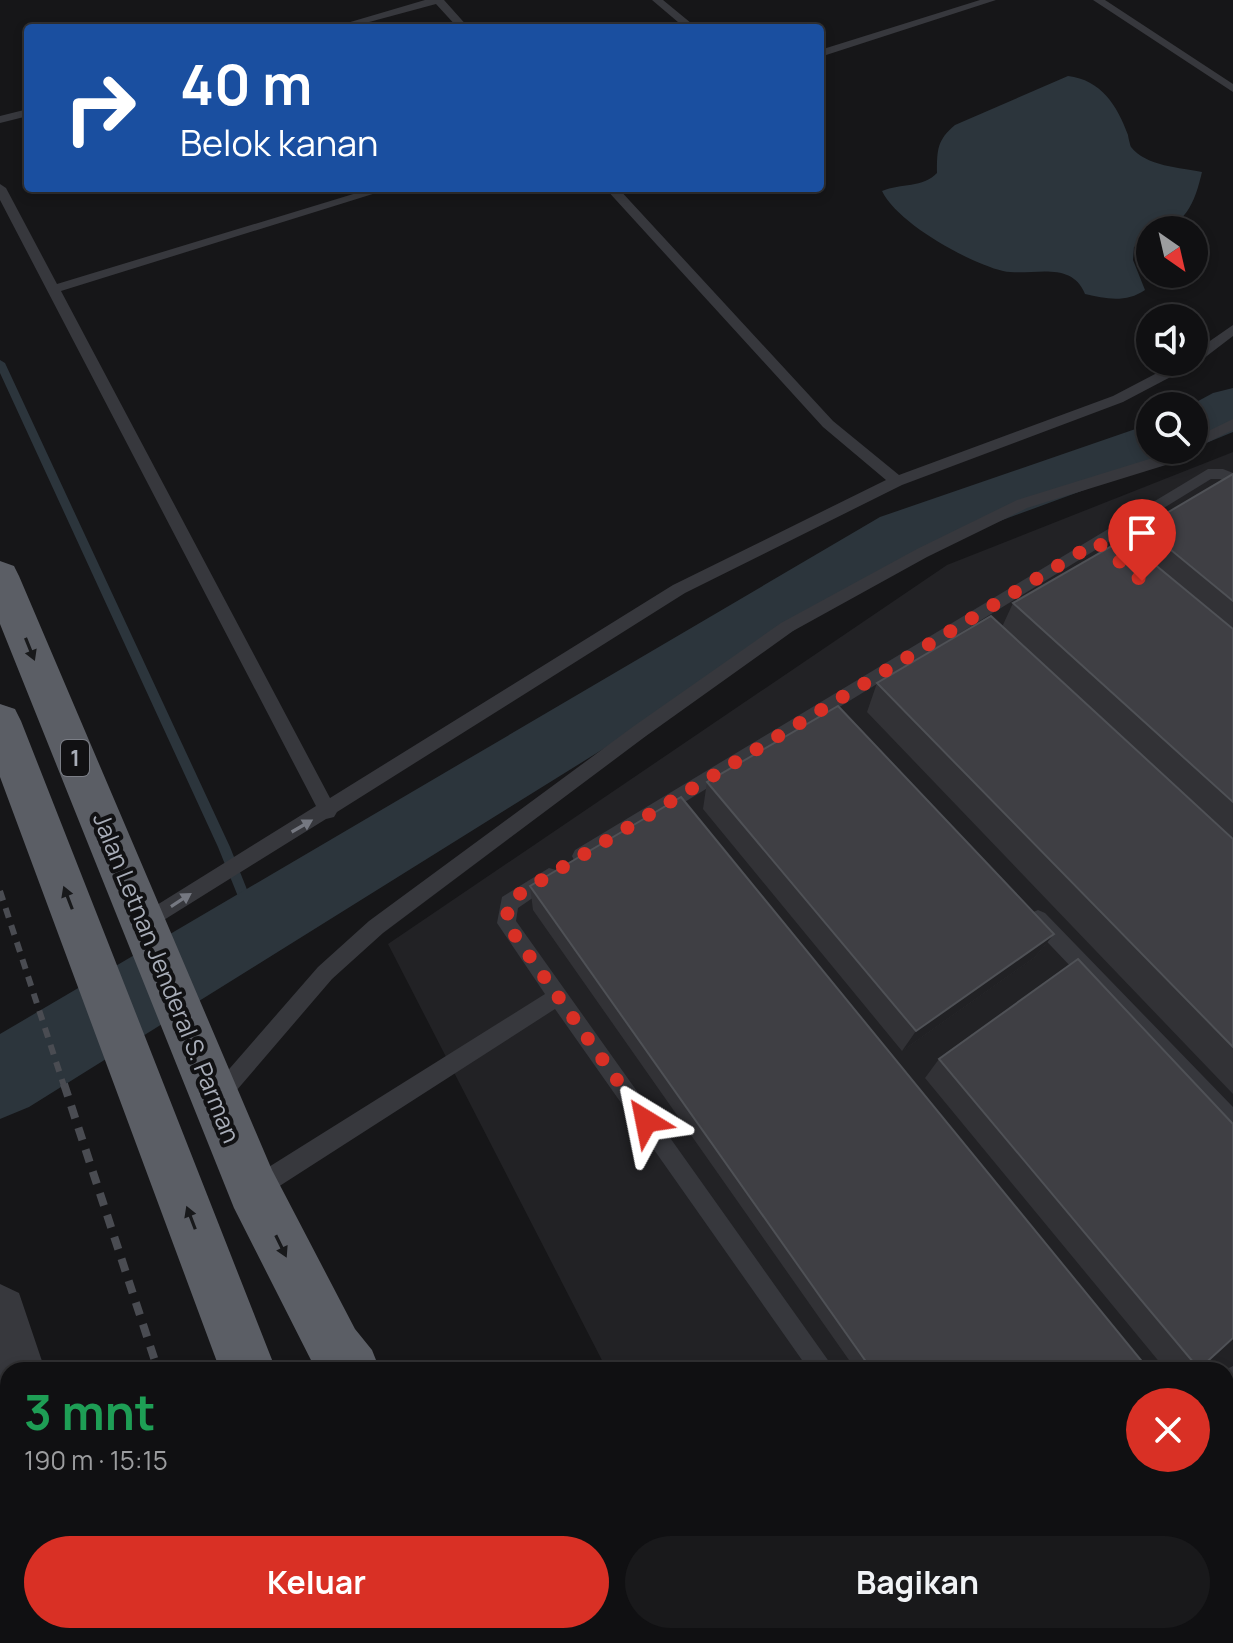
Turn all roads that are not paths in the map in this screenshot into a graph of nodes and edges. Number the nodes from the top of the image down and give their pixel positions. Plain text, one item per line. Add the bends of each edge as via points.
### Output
1 (438, 0) edge
2 (657, 0) edge
3 (991, 0) edge
4 (1098, 0) edge
5 (350, 24) edge
6 (460, 24) edge
7 (687, 24) edge
8 (824, 53) edge
9 (1233, 89) edge
10 (24, 113) edge
11 (0, 120) edge
12 (0, 188) edge
13 (373, 192) edge
14 (615, 192) edge
15 (53, 289) junction
16 (1233, 329) edge
17 (1208, 348) edge
18 (1162, 376) edge
19 (1233, 424) edge
20 (1208, 437) edge
21 (1151, 464) edge
22 (1233, 480) edge
23 (897, 481) junction
24 (0, 576) edge
25 (0, 721) edge
26 (328, 812) junction
27 (1027, 907) edge
28 (146, 932) junction
29 (558, 996) junction
30 (215, 1100) junction
31 (1233, 1122) edge
32 (253, 1189) junction
33 (0, 1312) edge
34 (15, 1362) edge
35 (245, 1362) edge
36 (346, 1362) edge
37 (817, 1362) edge

1 - 5 lane
1 - 6 lane
2 - 7 lane
3 - 8 lane
4 - 9 lane
10 - 11 lane
12 - 15 lane
13 - 15 lane
14 - 23 lane via 828,424
15 - 26 lane
16 - 17 lane
18 - 23 lane via 1118,399
19 - 20 lane
21 - 30 lane via 1022,504 787,627 376,927 325,973
22 - 29 lane via 1208,474 979,623 681,804 522,892 509,903 506,923
23 - 26 lane via 679,589
24 -> 28 highway, Jalan Letnan Jenderal S. Parman / 1
35 -> 25 highway
28 -> 26 lane via 219,875
27 - 31 lane
28 - 30 highway, Jalan Letnan Jenderal S. Parman / 1
29 - 32 lane
29 - 37 lane
30 - 32 highway, Jalan Letnan Jenderal S. Parman / 1
32 -> 36 highway, Jalan Letnan Jenderal S. Parman / 1
33 - 34 street

